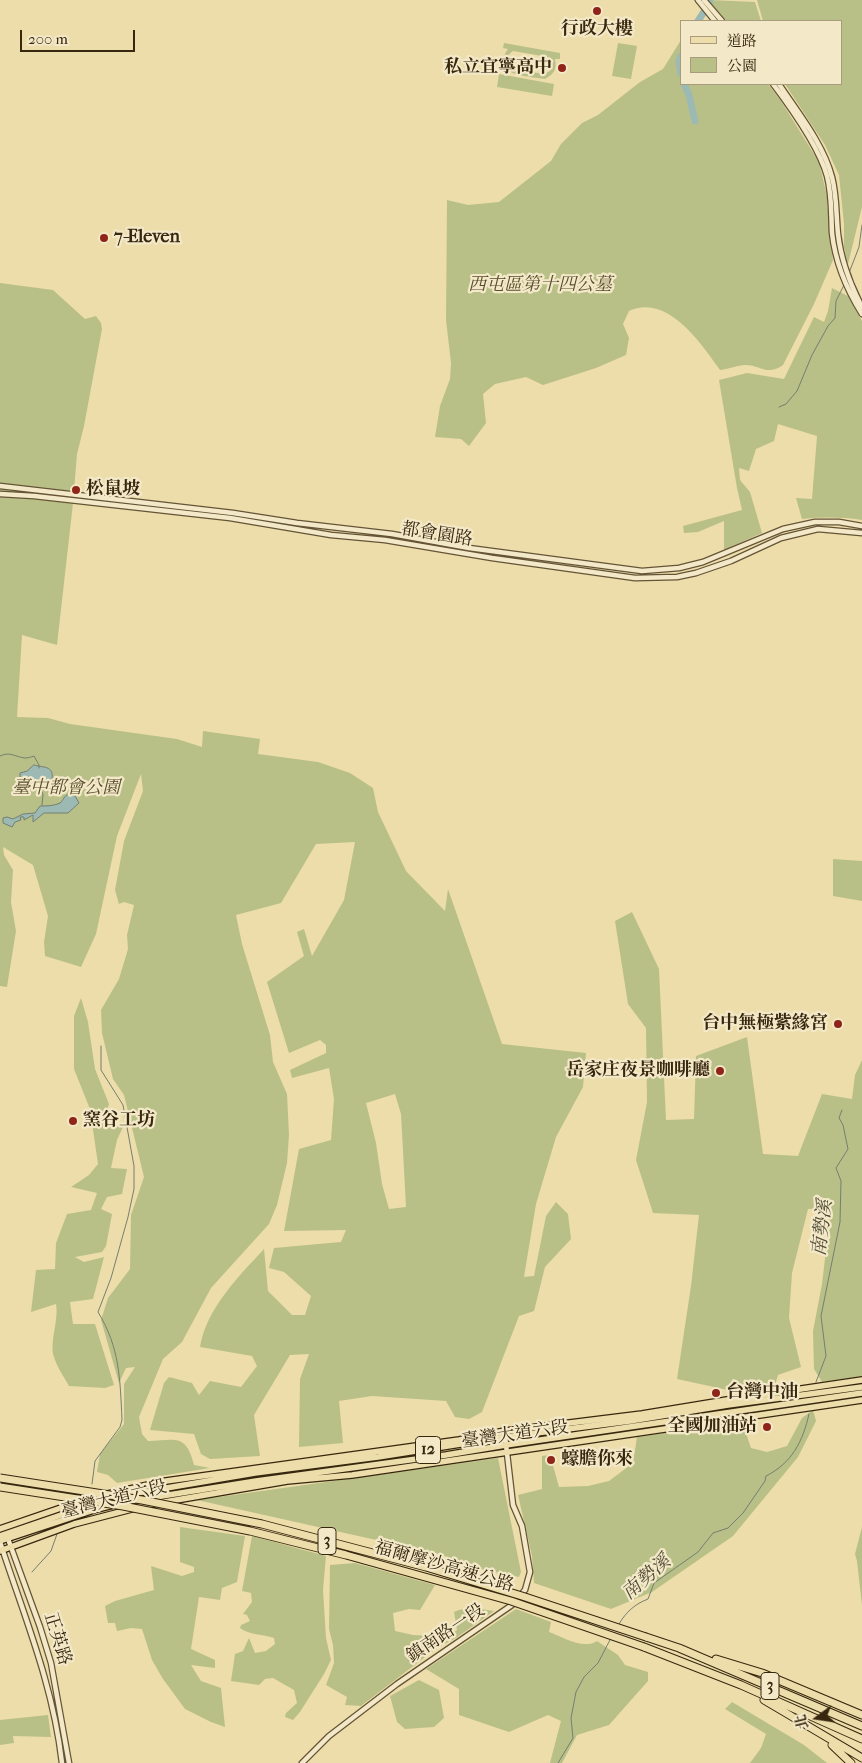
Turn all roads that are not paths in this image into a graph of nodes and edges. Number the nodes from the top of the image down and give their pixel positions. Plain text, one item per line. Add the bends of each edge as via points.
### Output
1 (698, 0) edge
2 (704, 0) edge
3 (714, 20) edge
4 (721, 20) edge
5 (774, 85) edge
6 (780, 85) edge
7 (862, 307) edge
8 (862, 314) edge
9 (0, 486) edge
10 (34, 490) junction
11 (0, 494) edge
12 (34, 496) junction
13 (862, 526) edge
14 (862, 533) edge
15 (862, 1380) edge
16 (862, 1387) edge
17 (862, 1394) edge
18 (862, 1400) edge
19 (505, 1434) junction
20 (506, 1448) junction
21 (0, 1478) edge
22 (0, 1487) edge
23 (3, 1533) edge
24 (0, 1541) edge
25 (11, 1547) junction
26 (1, 1550) edge
27 (679, 1648) junction
28 (674, 1660) junction
29 (862, 1715) edge
30 (798, 1720) junction
31 (861, 1725) edge
32 (862, 1739) edge
33 (862, 1758) edge
34 (62, 1763) edge
35 (69, 1763) edge
36 (302, 1763) edge
37 (851, 1763) edge

1 - 3 street
2 - 4 street
5 - 8 street via 821,159 830,193 837,259
6 - 7 street via 826,159 834,187 842,257
9 - 10 street, 都會園路
10 - 12 street
10 - 13 street, 都會園路 via 392,534 469,548 642,571 703,562 783,529 815,522
11 - 12 street, 都會園路
12 - 14 street, 都會園路 via 230,518 635,578 669,578 696,573 780,538 818,529
15 - 19 main road, 臺灣大道六段 / 12
16 - 19 main road, 臺灣大道六段 / 12 via 630,1421
17 - 20 main road, 臺灣大道六段 / 12
18 - 20 main road, 臺灣大道六段 / 12 via 610,1438
19 - 20 street, 鎮南路一段
19 - 23 main road, 臺灣大道六段 / 12 via 378,1458 254,1473 125,1495
20 - 23 main road, 臺灣大道六段 / 12 via 126,1501
20 - 25 main road, 臺灣大道六段 / 12 via 352,1475 287,1481 147,1505 74,1524
20 - 36 street, 鎮南路一段 via 513,1506 522,1526 529,1563 525,1590 512,1605 397,1684 329,1736
21 - 27 highway, 福爾摩沙高速公路 / 3, bridge via 142,1500 262,1524 426,1567
22 - 28 highway, 福爾摩沙高速公路 / 3, bridge via 123,1506 250,1531 336,1553 511,1602
23 - 24 main road, 臺灣大道六段 / 12
23 - 25 street, 正英路
24 - 26 street, 正英路
25 - 26 main road, 臺灣大道六段 / 12
25 - 35 street, 正英路 via 50,1663
26 - 34 street, 正英路 via 37,1648
27 - 29 highway via 762,1673
27 - 31 highway, 福爾摩沙高速公路 / 3
28 - 30 highway via 771,1703
28 - 32 highway, 福爾摩沙高速公路 / 3 via 741,1685
30 - 33 highway
30 - 37 highway

